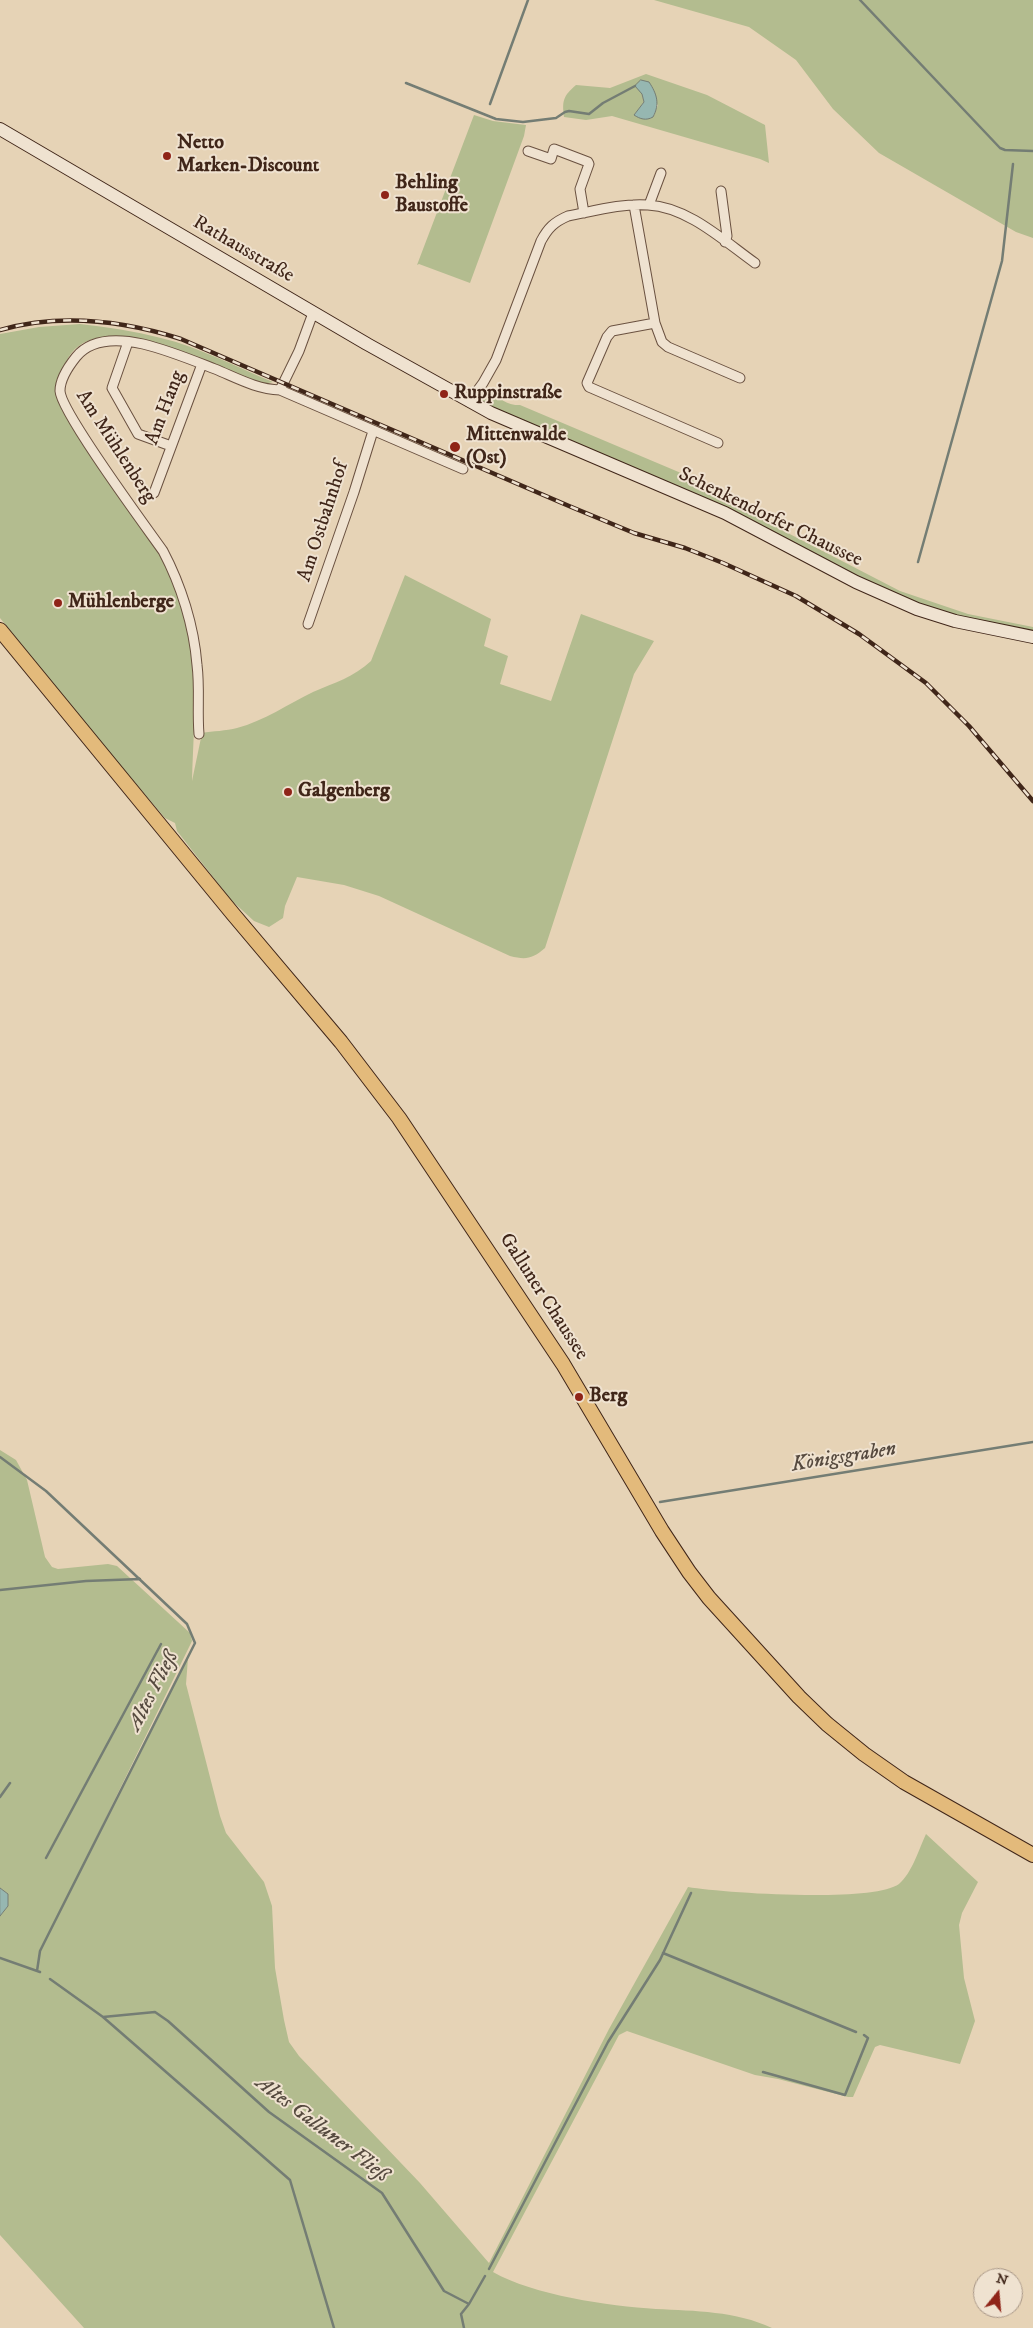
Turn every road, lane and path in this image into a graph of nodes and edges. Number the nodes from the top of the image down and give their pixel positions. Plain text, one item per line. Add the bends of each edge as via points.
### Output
1 (0, 129) edge
2 (528, 151) dead end
3 (661, 173) dead end
4 (721, 191) dead end
5 (634, 205) junction
6 (649, 205) junction
7 (584, 213) junction
8 (725, 242) junction
9 (755, 263) dead end
10 (314, 313) junction
11 (655, 323) junction
12 (128, 342) junction
13 (202, 364) junction
14 (740, 378) dead end
15 (280, 390) junction
16 (469, 402) junction
17 (372, 431) junction
18 (718, 443) dead end
19 (171, 446) junction
20 (463, 469) dead end
21 (154, 493) dead end
22 (308, 624) dead end
23 (0, 630) edge
24 (1033, 637) edge
25 (198, 734) dead end
26 (1033, 1855) edge

1 - 10 main road, Rathausstraße
2 - 7 street via 551,159 554,149 588,162 580,189
3 - 6 street
4 - 8 street
5 - 6 street
5 - 7 street
5 - 11 street
6 - 8 street via 684,215
7 - 16 street via 559,220 546,232 496,360
8 - 9 street
10 - 15 street
10 - 16 main road, Rathausstraße
11 - 14 street via 662,342 668,347
11 - 18 street via 612,331 606,337 587,383 589,387
12 - 13 street, Am Mühlenberg via 154,347
12 - 19 street via 112,388 138,434
12 - 25 street, Am Mühlenberg via 98,342 84,350 65,374 60,392 70,416 172,569 194,636 198,666
13 - 15 street, Am Mühlenberg via 258,387
13 - 19 street, Am Hang
15 - 17 street
16 - 24 main road, Schenkendorfer Chaussee via 518,426 730,515 856,582 917,609 955,622
17 - 20 street
17 - 22 street, Am Ostbahnhof
19 - 21 street, Am Hang
23 - 26 main road, Galluner Chaussee via 370,1079 404,1125 588,1404 688,1572 799,1697 857,1748 904,1782

